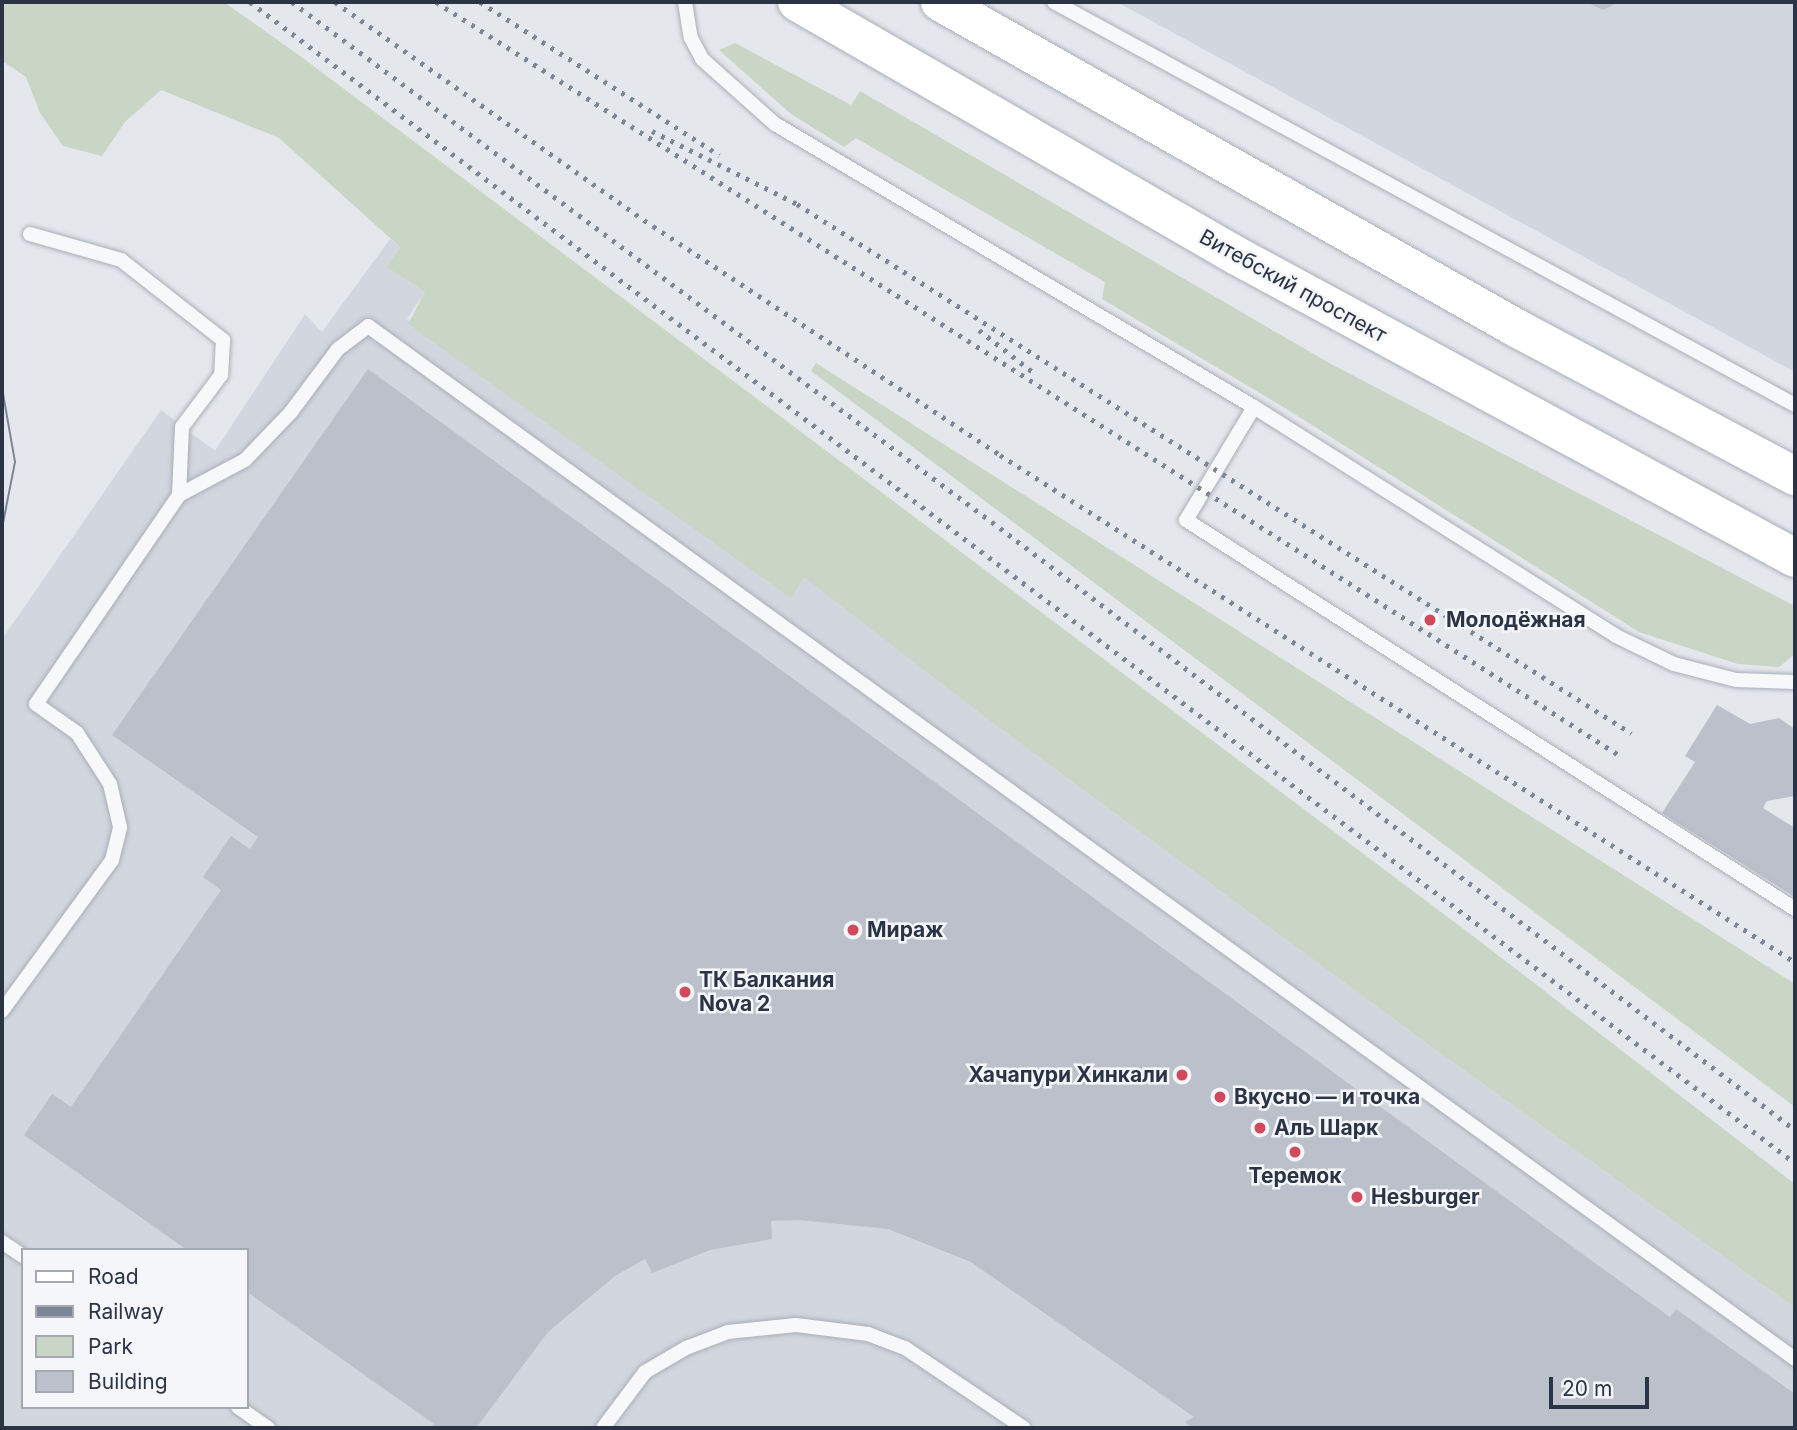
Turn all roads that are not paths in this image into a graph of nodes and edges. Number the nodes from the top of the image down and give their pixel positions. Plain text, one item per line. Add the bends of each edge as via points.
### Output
1 (685, 2) edge
2 (797, 2) edge
3 (940, 2) edge
4 (1054, 2) edge
5 (30, 234) dead end
6 (1795, 405) edge
7 (1254, 407) junction
8 (1795, 477) edge
9 (179, 495) junction
10 (1795, 558) edge
11 (1795, 682) edge
12 (1795, 909) edge
13 (2, 1011) edge
14 (2, 1242) edge
15 (21, 1255) edge
16 (1795, 1359) edge
17 (241, 1409) edge
18 (1016, 1426) edge
19 (268, 1428) edge
20 (603, 1428) edge

1 - 7 lane via 691,38 702,58 775,124
2 - 10 main road, Витебский проспект via 1237,256
3 - 8 main road via 1338,228
4 - 6 lane
5 - 9 lane via 121,260 223,340 220,375 182,426
7 - 11 lane via 1616,636 1685,667 1736,680
7 - 12 lane via 1186,520
9 - 13 lane via 36,704 77,733 110,785 120,827 112,860
9 - 16 lane via 245,460 291,412 338,349 368,326
14 - 15 lane
17 - 19 lane
18 - 20 lane via 905,1348 877,1336 796,1325 759,1326 686,1348 645,1371

